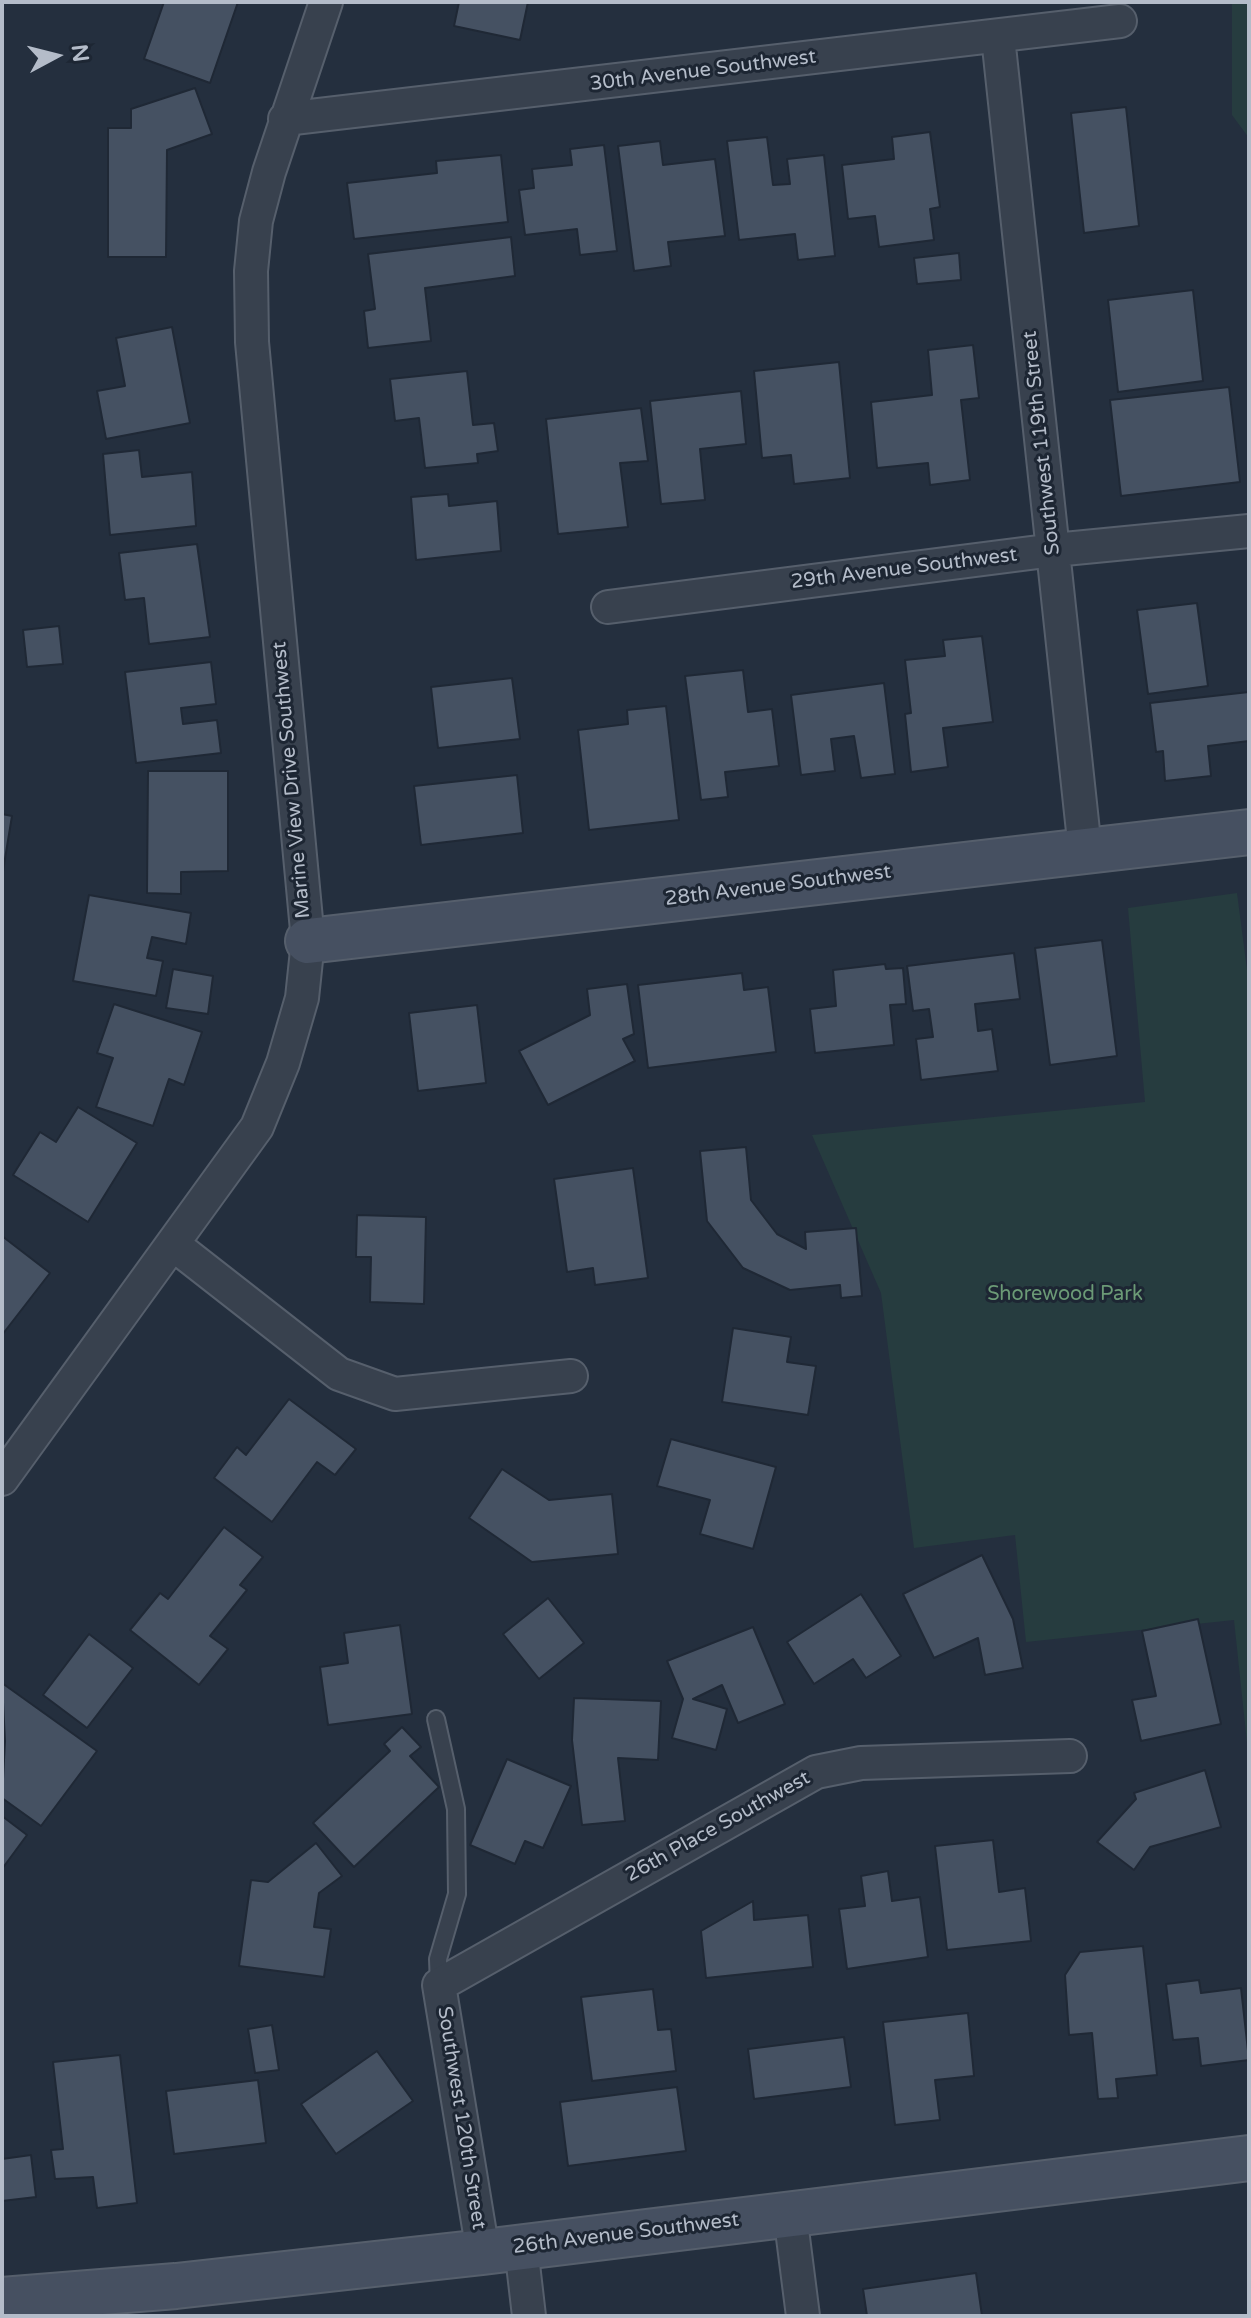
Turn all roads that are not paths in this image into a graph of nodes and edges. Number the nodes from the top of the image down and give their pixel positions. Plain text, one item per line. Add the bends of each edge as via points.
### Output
1 (326, 2) edge
2 (1120, 21) dead end
3 (998, 37) junction
4 (285, 119) junction
5 (1249, 531) edge
6 (1054, 550) junction
7 (608, 607) dead end
8 (1249, 832) edge
9 (1085, 850) junction
10 (308, 941) junction
11 (174, 1245) junction
12 (571, 1376) dead end
13 (2, 1479) edge
14 (436, 1719) dead end
15 (1070, 1756) dead end
16 (439, 1985) junction
17 (1249, 2158) edge
18 (790, 2214) junction
19 (502, 2249) junction
20 (2, 2300) edge
21 (529, 2316) edge
22 (803, 2316) edge

1 - 4 street, Marine View Drive Southwest
2 - 3 street, 30th Avenue Southwest
3 - 4 street, 30th Avenue Southwest
3 - 6 street, Southwest 119th Street
4 - 10 street, Marine View Drive Southwest via 256,221 252,328
5 - 6 street, 29th Avenue Southwest
6 - 7 street, 29th Avenue Southwest
6 - 9 street, Southwest 119th Street
8 - 9 street, 28th Avenue Southwest
9 - 10 street, 28th Avenue Southwest
10 - 11 street, Marine View Drive Southwest via 302,998 257,1127
11 - 12 street via 339,1374 395,1394
11 - 13 street, Marine View Drive Southwest
14 - 16 lane via 456,1823 457,1894 438,1959
15 - 16 street, 26th Place Southwest via 861,1763 816,1772
16 - 19 street, Southwest 120th Street
17 - 18 street, 26th Avenue Southwest
18 - 19 street, 26th Avenue Southwest
18 - 22 street
19 - 20 street, 26th Avenue Southwest
19 - 21 street, Southwest 120th Street

